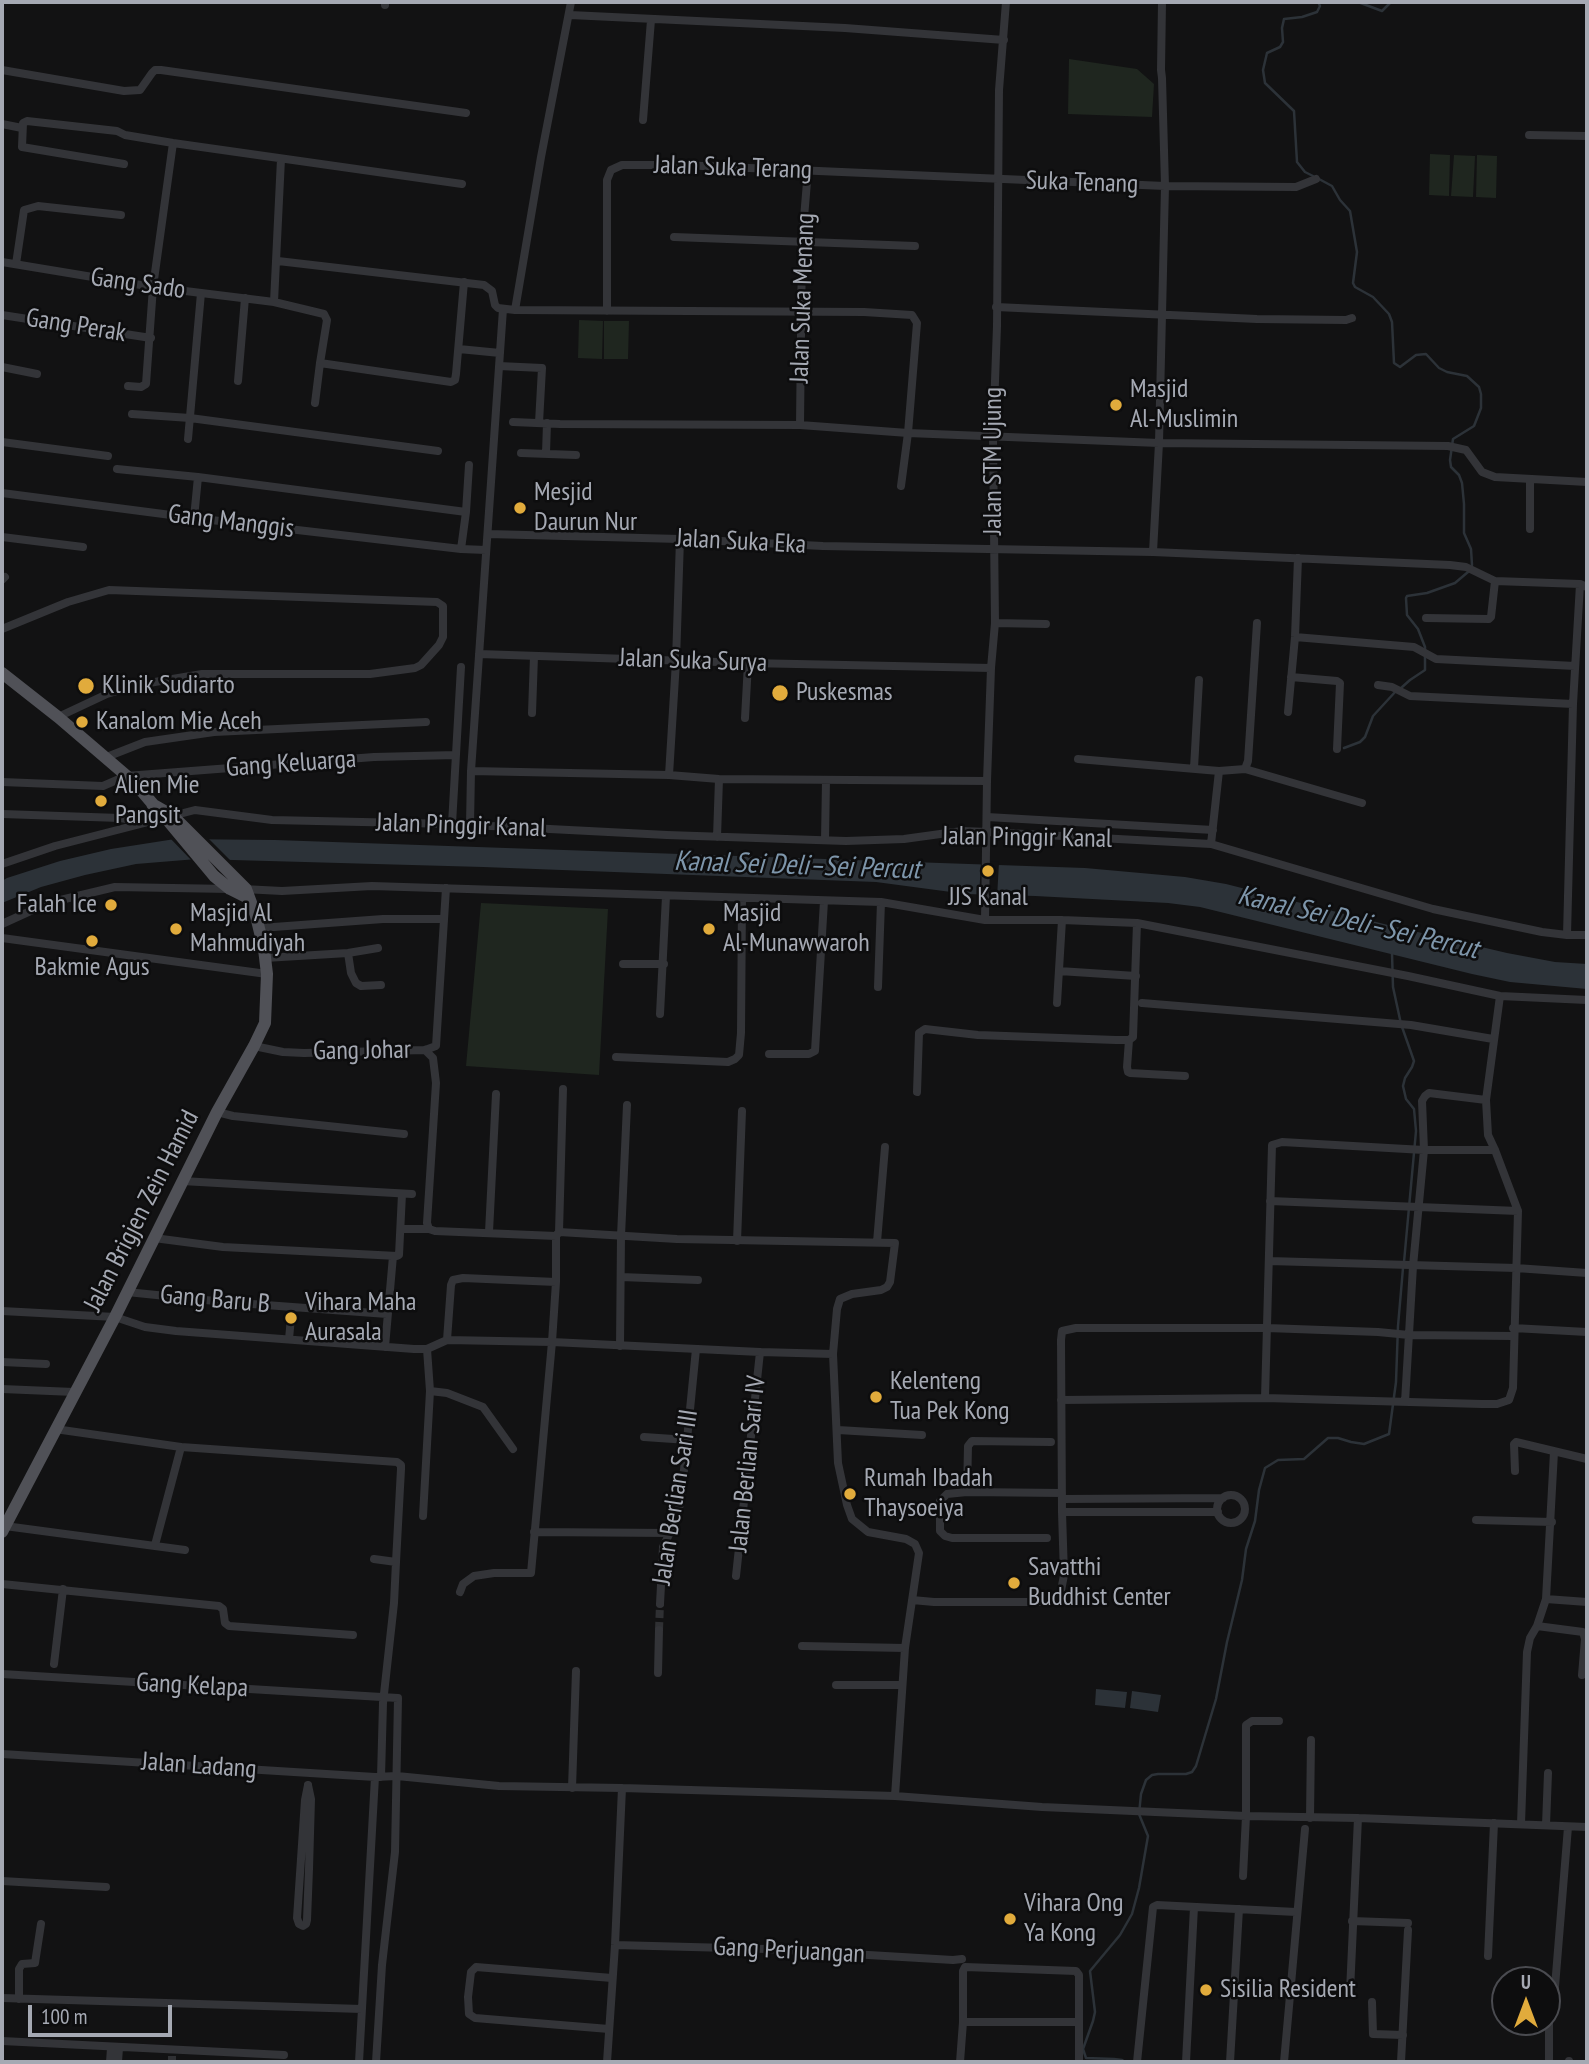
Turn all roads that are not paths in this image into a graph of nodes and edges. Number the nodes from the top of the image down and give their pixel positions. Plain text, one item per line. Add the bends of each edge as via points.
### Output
1 (571, 2) edge
2 (1006, 2) edge
3 (1162, 2) edge
4 (570, 15) junction
5 (651, 20) junction
6 (1004, 40) junction
7 (2, 70) edge
8 (466, 113) dead end
9 (643, 120) dead end
10 (2, 124) edge
11 (22, 128) junction
12 (1529, 135) dead end
13 (1587, 136) edge
14 (173, 143) junction
15 (281, 159) junction
16 (124, 164) dead end
17 (808, 170) junction
18 (1316, 179) dead end
19 (999, 180) junction
20 (462, 184) dead end
21 (1165, 186) junction
22 (121, 215) dead end
23 (674, 237) dead end
24 (803, 242) junction
25 (915, 246) dead end
26 (278, 261) junction
27 (2, 262) edge
28 (16, 264) junction
29 (464, 282) junction
30 (153, 287) junction
31 (201, 293) junction
32 (245, 298) junction
33 (274, 302) junction
34 (996, 307) junction
35 (503, 309) junction
36 (516, 310) junction
37 (607, 311) junction
38 (803, 313) junction
39 (2, 315) edge
40 (1163, 316) junction
41 (1352, 318) dead end
42 (151, 338) junction
43 (459, 349) junction
44 (500, 353) junction
45 (320, 363) junction
46 (499, 366) junction
47 (2, 368) edge
48 (37, 374) dead end
49 (238, 381) dead end
50 (128, 386) dead end
51 (315, 403) dead end
52 (132, 414) dead end
53 (190, 418) junction
54 (513, 422) dead end
55 (543, 423) junction
56 (800, 425) junction
57 (908, 433) junction
58 (993, 436) junction
59 (188, 439) dead end
60 (2, 442) edge
61 (1159, 443) junction
62 (438, 451) dead end
63 (521, 453) dead end
64 (546, 453) junction
65 (576, 455) dead end
66 (108, 456) dead end
67 (469, 465) dead end
68 (117, 469) dead end
69 (198, 477) junction
70 (1530, 480) junction
71 (1587, 482) edge
72 (901, 486) dead end
73 (2, 493) edge
74 (466, 512) junction
75 (194, 518) junction
76 (1530, 529) dead end
77 (488, 534) junction
78 (2, 537) edge
79 (680, 539) junction
80 (83, 547) dead end
81 (461, 549) junction
82 (994, 549) junction
83 (486, 550) junction
84 (1153, 552) junction
85 (1298, 558) junction
86 (1491, 579) junction
87 (1583, 586) edge
88 (1426, 618) dead end
89 (1257, 623) dead end
90 (995, 624) junction
91 (1046, 624) dead end
92 (2, 629) edge
93 (1295, 637) junction
94 (479, 654) junction
95 (534, 656) junction
96 (676, 661) junction
97 (748, 663) junction
98 (1575, 666) junction
99 (461, 667) dead end
100 (991, 667) junction
101 (2, 673) edge
102 (1291, 677) junction
103 (1199, 680) dead end
104 (1378, 685) dead end
105 (1573, 704) junction
106 (1288, 712) dead end
107 (531, 713) dead end
108 (58, 717) junction
109 (745, 719) dead end
110 (426, 722) dead end
111 (1337, 749) dead end
112 (456, 755) junction
113 (104, 758) junction
114 (1078, 759) dead end
115 (1194, 768) junction
116 (1245, 769) junction
117 (471, 771) junction
118 (1219, 771) junction
119 (669, 775) junction
120 (126, 776) junction
121 (719, 779) junction
122 (826, 780) junction
123 (987, 781) junction
124 (2, 782) edge
125 (1362, 803) dead end
126 (2, 814) edge
127 (987, 817) junction
128 (170, 818) junction
129 (148, 823) junction
130 (452, 824) junction
131 (470, 825) junction
132 (1213, 830) junction
133 (987, 835) junction
134 (717, 837) junction
135 (825, 840) junction
136 (1211, 844) junction
137 (2, 864) edge
138 (446, 887) junction
139 (230, 889) junction
140 (247, 894) junction
141 (666, 896) junction
142 (742, 899) junction
143 (824, 901) junction
144 (881, 902) junction
145 (985, 915) junction
146 (444, 919) junction
147 (1062, 920) junction
148 (1137, 923) junction
149 (2, 924) edge
150 (260, 928) junction
151 (1567, 935) junction
152 (1587, 935) edge
153 (2, 938) edge
154 (378, 948) dead end
155 (348, 953) junction
156 (265, 958) junction
157 (623, 964) dead end
158 (664, 964) junction
159 (1059, 971) junction
160 (267, 974) junction
161 (1136, 976) junction
162 (381, 985) dead end
163 (878, 987) dead end
164 (1500, 996) junction
165 (1587, 1000) edge
166 (1058, 1003) dead end
167 (1142, 1003) dead end
168 (660, 1014) dead end
169 (1129, 1040) junction
170 (1493, 1040) junction
171 (254, 1046) junction
172 (425, 1050) junction
173 (769, 1054) dead end
174 (616, 1057) dead end
175 (1185, 1076) dead end
176 (563, 1090) dead end
177 (917, 1092) dead end
178 (496, 1094) dead end
179 (1486, 1100) junction
180 (627, 1105) dead end
181 (742, 1111) dead end
182 (217, 1112) junction
183 (404, 1134) dead end
184 (885, 1147) dead end
185 (1421, 1149) junction
186 (1495, 1150) junction
187 (182, 1181) junction
188 (1270, 1201) junction
189 (1416, 1206) junction
190 (1518, 1211) junction
191 (401, 1229) junction
192 (429, 1229) junction
193 (489, 1233) junction
194 (558, 1234) junction
195 (621, 1236) junction
196 (155, 1238) junction
197 (737, 1241) junction
198 (877, 1242) junction
199 (393, 1256) junction
200 (1269, 1261) junction
201 (1410, 1265) junction
202 (1516, 1268) junction
203 (1587, 1273) edge
204 (621, 1277) junction
205 (698, 1280) dead end
206 (556, 1282) junction
207 (127, 1292) junction
208 (292, 1307) junction
209 (2, 1311) edge
210 (387, 1314) junction
211 (115, 1317) junction
212 (1267, 1328) junction
213 (1513, 1332) junction
214 (1587, 1332) edge
215 (1406, 1335) junction
216 (289, 1339) junction
217 (447, 1340) junction
218 (552, 1342) junction
219 (620, 1346) junction
220 (385, 1347) junction
221 (428, 1349) junction
222 (696, 1349) junction
223 (760, 1352) junction
224 (833, 1354) junction
225 (2, 1362) edge
226 (46, 1364) dead end
227 (2, 1389) edge
228 (430, 1391) junction
229 (74, 1392) junction
230 (1265, 1398) junction
231 (1061, 1400) junction
232 (1404, 1401) junction
233 (55, 1429) junction
234 (838, 1430) junction
235 (922, 1435) dead end
236 (644, 1437) dead end
237 (688, 1440) junction
238 (1051, 1442) dead end
239 (181, 1447) junction
240 (513, 1449) dead end
241 (1554, 1452) junction
242 (1587, 1459) edge
243 (1515, 1471) dead end
244 (967, 1492) junction
245 (1062, 1496) junction
246 (1223, 1498) junction
247 (1062, 1512) junction
248 (1218, 1512) junction
249 (423, 1516) dead end
250 (1476, 1520) dead end
251 (1552, 1522) junction
252 (3, 1529) edge
253 (534, 1532) junction
254 (670, 1533) junction
255 (1047, 1538) dead end
256 (155, 1545) junction
257 (185, 1550) dead end
258 (374, 1559) dead end
259 (396, 1562) junction
260 (736, 1576) dead end
261 (2, 1584) edge
262 (63, 1589) junction
263 (460, 1592) dead end
264 (1546, 1599) junction
265 (912, 1600) junction
266 (1587, 1601) edge
267 (660, 1604) tunnel mouth
268 (1537, 1626) junction
269 (659, 1630) tunnel mouth
270 (353, 1635) dead end
271 (802, 1646) dead end
272 (905, 1648) junction
273 (54, 1664) dead end
274 (576, 1671) dead end
275 (658, 1673) dead end
276 (2, 1674) edge
277 (1582, 1675) dead end
278 (836, 1685) dead end
279 (902, 1685) junction
280 (383, 1697) junction
281 (1279, 1721) dead end
282 (1311, 1740) dead end
283 (2, 1754) edge
284 (307, 1773) junction
285 (1548, 1773) dead end
286 (397, 1776) junction
287 (378, 1777) junction
288 (572, 1788) junction
289 (622, 1788) junction
290 (895, 1796) junction
291 (1246, 1816) junction
292 (1310, 1818) junction
293 (1358, 1818) junction
294 (1494, 1823) junction
295 (1521, 1824) junction
296 (1546, 1825) junction
297 (1568, 1827) junction
298 (1587, 1827) edge
299 (1305, 1829) dead end
300 (1243, 1876) dead end
301 (2, 1881) edge
302 (106, 1887) dead end
303 (303, 1901) dead end
304 (1194, 1907) junction
305 (1239, 1909) junction
306 (1296, 1912) junction
307 (1352, 1921) junction
308 (41, 1924) dead end
309 (615, 1945) junction
310 (1488, 1956) dead end
311 (962, 1959) dead end
312 (612, 1978) junction
313 (1350, 1991) dead end
314 (2, 1998) edge
315 (19, 1999) junction
316 (1372, 2002) dead end
317 (362, 2009) junction
318 (963, 2022) junction
319 (1079, 2022) junction
320 (609, 2029) junction
321 (1403, 2035) junction
322 (2, 2041) edge
323 (115, 2048) junction
324 (284, 2055) dead end
325 (234, 2057) edge
326 (110, 2062) edge
327 (118, 2062) edge
328 (359, 2062) edge
329 (376, 2062) edge
330 (607, 2062) edge
331 (960, 2062) edge
332 (1079, 2062) edge
333 (1137, 2062) edge
334 (1186, 2062) edge
335 (1230, 2062) edge
336 (1284, 2062) edge
337 (1401, 2062) edge
338 (1549, 2062) edge

1 - 4 street
2 - 6 street, Jalan STM Ujung
3 - 21 street
4 - 5 street
4 - 36 street
5 - 6 street via 825,26
5 - 9 street
6 - 19 street, Jalan STM Ujung
7 - 8 street via 124,91 140,90 155,70 161,70
10 - 11 street
11 - 14 street via 27,121 117,131
11 - 16 street via 22,147
12 - 13 street
14 - 15 street
14 - 30 street
15 - 20 street
15 - 26 street
17 - 19 street, Jalan Suka Terang
17 - 24 street, Jalan Suka Menang
17 - 37 street, Jalan Suka Terang via 657,165 622,165 611,170 607,180
18 - 21 street, Suka Tenang via 1296,187
19 - 21 street, Suka Tenang
19 - 34 street, Jalan STM Ujung
21 - 40 street
22 - 28 street via 38,206 24,210
23 - 24 street
24 - 25 street
24 - 38 street, Jalan Suka Menang
26 - 29 street
26 - 33 street
27 - 28 street, Gang Sado
28 - 30 street, Gang Sado
29 - 35 street via 489,288 495,305
29 - 43 street
30 - 31 street, Gang Sado
30 - 42 street
31 - 32 street, Gang Sado
31 - 53 street
32 - 33 street, Gang Sado
32 - 49 street
33 - 45 street, Gang Sado via 327,317
34 - 40 street
34 - 58 street, Jalan STM Ujung
35 - 36 street
35 - 44 street
36 - 37 street
37 - 38 street
38 - 56 street, Jalan Suka Menang
38 - 57 street via 912,315 917,323
39 - 42 street, Gang Perak
40 - 41 street
40 - 61 street
42 - 50 street via 146,384
43 - 44 street
43 - 45 street via 451,382
44 - 46 street
45 - 51 street
46 - 55 street via 542,368
46 - 77 street
47 - 48 street
52 - 53 street
53 - 59 street
53 - 62 street
54 - 55 street
55 - 56 street
55 - 64 street
56 - 57 street
57 - 58 street
57 - 72 street
58 - 61 street
58 - 82 street, Jalan STM Ujung
60 - 66 street
61 - 70 street via 1448,446 1466,450 1482,472
61 - 84 street
63 - 64 street
64 - 65 street
67 - 74 street
68 - 69 street
69 - 74 street
69 - 75 street
70 - 71 street
70 - 76 street
73 - 75 street, Gang Manggis
74 - 81 street
75 - 81 street, Gang Manggis
77 - 79 street, Jalan Suka Eka
77 - 83 street
78 - 80 street
79 - 82 street, Jalan Suka Eka
79 - 96 street
81 - 83 street, Gang Manggis
82 - 84 street, Jalan Suka Eka
82 - 90 street, Jalan STM Ujung
83 - 94 street
84 - 85 street, Jalan Suka Eka
85 - 86 street, Jalan Suka Eka via 1466,567
85 - 93 street
86 - 87 street
86 - 88 street via 1489,619
87 - 98 street
89 - 116 street
90 - 91 street
90 - 100 street, Jalan STM Ujung
92 - 108 street via 109,590 438,601 443,606 443,637 415,668 370,674 202,674 107,694
93 - 98 street via 1414,647 1436,659
93 - 102 street
94 - 95 street, Jalan Suka Surya
94 - 117 street
95 - 96 street, Jalan Suka Surya
95 - 107 street
96 - 97 street, Jalan Suka Surya
96 - 119 street
97 - 100 street, Jalan Suka Surya
97 - 109 street
98 - 105 street
99 - 112 street
100 - 123 street, Jalan STM Ujung
101 - 108 main road, Jalan Brigjen Zein Hamid
102 - 106 street
102 - 111 street via 1340,683
103 - 115 street
104 - 105 street via 1410,696
105 - 151 street
108 - 113 main road, Jalan Brigjen Zein Hamid
110 - 113 street via 214,732 145,742
112 - 120 street, Gang Keluarga
112 - 130 street
113 - 120 main road, Jalan Brigjen Zein Hamid
114 - 115 street
115 - 118 street
116 - 118 street
116 - 125 street
117 - 119 street
117 - 131 street
118 - 132 street
119 - 121 street
120 - 124 street, Gang Keluarga via 103,786
120 - 128 main road, Jalan Brigjen Zein Hamid
121 - 122 street
121 - 134 street
122 - 123 street
122 - 135 street
123 - 127 street, Jalan STM Ujung
126 - 129 street
127 - 132 street
127 - 133 street, Jalan STM Ujung
128 - 129 street, Jalan Pinggir Kanal
128 - 130 street, Jalan Pinggir Kanal via 195,810 272,820
128 - 139 main road, Jalan Brigjen Zein Hamid via 214,876
128 - 140 main road, Jalan Brigjen Zein Hamid
129 - 137 street, Jalan Pinggir Kanal
130 - 131 street, Jalan Pinggir Kanal
131 - 134 street, Jalan Pinggir Kanal
132 - 136 street
133 - 135 street, Jalan Pinggir Kanal via 962,831 904,839
133 - 136 street, Jalan Pinggir Kanal
133 - 145 street, Jalan STM Ujung
134 - 135 street, Jalan Pinggir Kanal
136 - 151 street, Jalan Pinggir Kanal via 1433,909
138 - 140 street via 372,886
138 - 141 street
138 - 146 street, Gang Johar
139 - 140 main road, Jalan Brigjen Zein Hamid
139 - 149 street via 115,887 48,903
140 - 150 main road, Jalan Brigjen Zein Hamid
141 - 142 street
141 - 158 street
142 - 143 street
142 - 174 street via 739,1055 728,1062
143 - 144 street
143 - 173 street via 815,1051
144 - 145 street
144 - 163 street
145 - 147 street
146 - 150 street
146 - 172 street, Gang Johar via 436,1046
147 - 148 street
147 - 159 street
148 - 161 street
148 - 164 street
150 - 156 main road, Jalan Brigjen Zein Hamid
151 - 152 street, Jalan Pinggir Kanal
153 - 160 street
154 - 155 street
155 - 156 street
155 - 162 street via 356,982
156 - 160 main road, Jalan Brigjen Zein Hamid
157 - 158 street
158 - 168 street
159 - 161 street
159 - 166 street
160 - 171 main road, Jalan Brigjen Zein Hamid via 265,1023
161 - 169 street via 1134,1034
164 - 165 street
164 - 170 street
167 - 170 street via 1410,1025
169 - 175 street via 1128,1072
169 - 177 street via 925,1029 919,1033
170 - 179 street
171 - 172 street, Gang Johar via 304,1053
171 - 182 main road, Jalan Brigjen Zein Hamid
172 - 192 street via 433,1058 436,1083
176 - 194 street
178 - 193 street
179 - 185 street via 1425,1096
179 - 186 street via 1487,1130
180 - 195 street
181 - 197 street
182 - 183 street
182 - 187 main road, Jalan Brigjen Zein Hamid
184 - 198 street
185 - 186 street
185 - 188 street via 1277,1143 1271,1150
185 - 189 street
186 - 190 street
187 - 191 street via 407,1194
187 - 196 main road, Jalan Brigjen Zein Hamid
188 - 189 street
188 - 200 street
189 - 190 street
189 - 201 street
190 - 202 street
191 - 192 street
191 - 199 street via 399,1255
192 - 193 street
193 - 194 street
194 - 195 street
194 - 206 street
195 - 197 street
195 - 204 street
196 - 199 street via 223,1247
196 - 207 main road, Jalan Brigjen Zein Hamid
197 - 198 street
198 - 224 street via 895,1243 890,1282 881,1290 840,1299
199 - 210 street
200 - 201 street
200 - 212 street
201 - 202 street
201 - 215 street
202 - 203 street
202 - 213 street
204 - 205 street
204 - 219 street
206 - 217 street via 453,1280
206 - 218 street
207 - 208 street, Gang Baru B
207 - 211 main road, Jalan Brigjen Zein Hamid
208 - 210 street, Gang Baru B
208 - 216 street
209 - 211 street
210 - 220 street
211 - 216 street via 162,1329
211 - 229 main road, Jalan Brigjen Zein Hamid
212 - 215 street
212 - 230 street
212 - 231 street via 1062,1331
213 - 214 street
213 - 215 street
213 - 232 street via 1509,1400 1496,1404
215 - 232 street
216 - 220 street
217 - 218 street
217 - 221 street
218 - 219 street
218 - 253 street
219 - 222 street
220 - 221 street
221 - 228 street
222 - 223 street
222 - 237 street, Jalan Berlian Sari III
223 - 224 street
223 - 260 street, Jalan Berlian Sari IV
224 - 234 street
225 - 226 street
227 - 229 street
228 - 240 street via 482,1407
228 - 249 street
229 - 233 main road, Jalan Brigjen Zein Hamid
230 - 231 street
230 - 232 street
231 - 245 street
233 - 239 street
233 - 252 main road, Jalan Brigjen Zein Hamid
234 - 235 street
234 - 265 street via 838,1463 852,1519 868,1532 906,1539 919,1553
236 - 237 street
237 - 254 street, Jalan Berlian Sari III via 680,1507
238 - 244 street via 972,1441
239 - 256 street
239 - 259 street via 397,1462 401,1469
241 - 242 street
241 - 243 street via 1515,1443
241 - 251 street
244 - 245 street
244 - 255 street via 947,1494 940,1501 940,1531 945,1536
245 - 246 street
245 - 247 street
246 - 248 street
246 - 248 street via 1240,1498 1245,1514 1230,1523
247 - 248 street
247 - 265 street via 1064,1575 1058,1599
250 - 251 street
251 - 264 street
252 - 256 street
253 - 254 street
253 - 263 street via 531,1573 474,1576
254 - 267 street, Jalan Berlian Sari III via 663,1547
256 - 257 street
258 - 259 street
259 - 280 street
261 - 262 street
262 - 270 street via 219,1605 229,1626
262 - 273 street
264 - 266 street
264 - 268 street
265 - 272 street
268 - 277 street via 1583,1632
268 - 295 street via 1527,1652
269 - 275 street
271 - 272 street
272 - 279 street
274 - 288 street
276 - 280 street, Gang Kelapa
278 - 279 street
279 - 290 street
280 - 286 street via 398,1698
280 - 287 street
281 - 291 street via 1246,1725
282 - 292 street
283 - 284 street, Jalan Ladang
284 - 287 street, Jalan Ladang
284 - 303 street
285 - 296 street
286 - 287 street, Jalan Ladang
286 - 288 street, Jalan Ladang
286 - 329 street
287 - 317 street
288 - 289 street, Jalan Ladang
289 - 290 street, Jalan Ladang
289 - 309 street
290 - 291 street, Jalan Ladang
291 - 292 street, Jalan Ladang
291 - 300 street
292 - 293 street, Jalan Ladang
293 - 294 street, Jalan Ladang
293 - 307 street
294 - 295 street, Jalan Ladang
294 - 310 street
295 - 296 street, Jalan Ladang
296 - 297 street, Jalan Ladang
297 - 298 street, Jalan Ladang
297 - 338 street via 1549,2018
299 - 306 street
301 - 302 street
304 - 305 street
304 - 333 street via 1153,1907
304 - 334 street
305 - 306 street
305 - 335 street
306 - 336 street
307 - 313 street
307 - 321 street via 1408,1927
308 - 315 street via 35,1963 22,1964 19,1969
309 - 311 street, Gang Perjuangan
309 - 312 street
312 - 320 street
312 - 320 street via 477,1967 471,1972 468,1997 469,2014 475,2018
314 - 315 street
315 - 317 street
316 - 321 street via 1373,2034
317 - 328 street
318 - 319 street
318 - 319 street via 963,1971 968,1966 1076,1970
318 - 331 street
319 - 332 street
320 - 330 street
321 - 337 street
322 - 323 street
323 - 325 street
323 - 326 street
323 - 327 street
324 - 325 street

